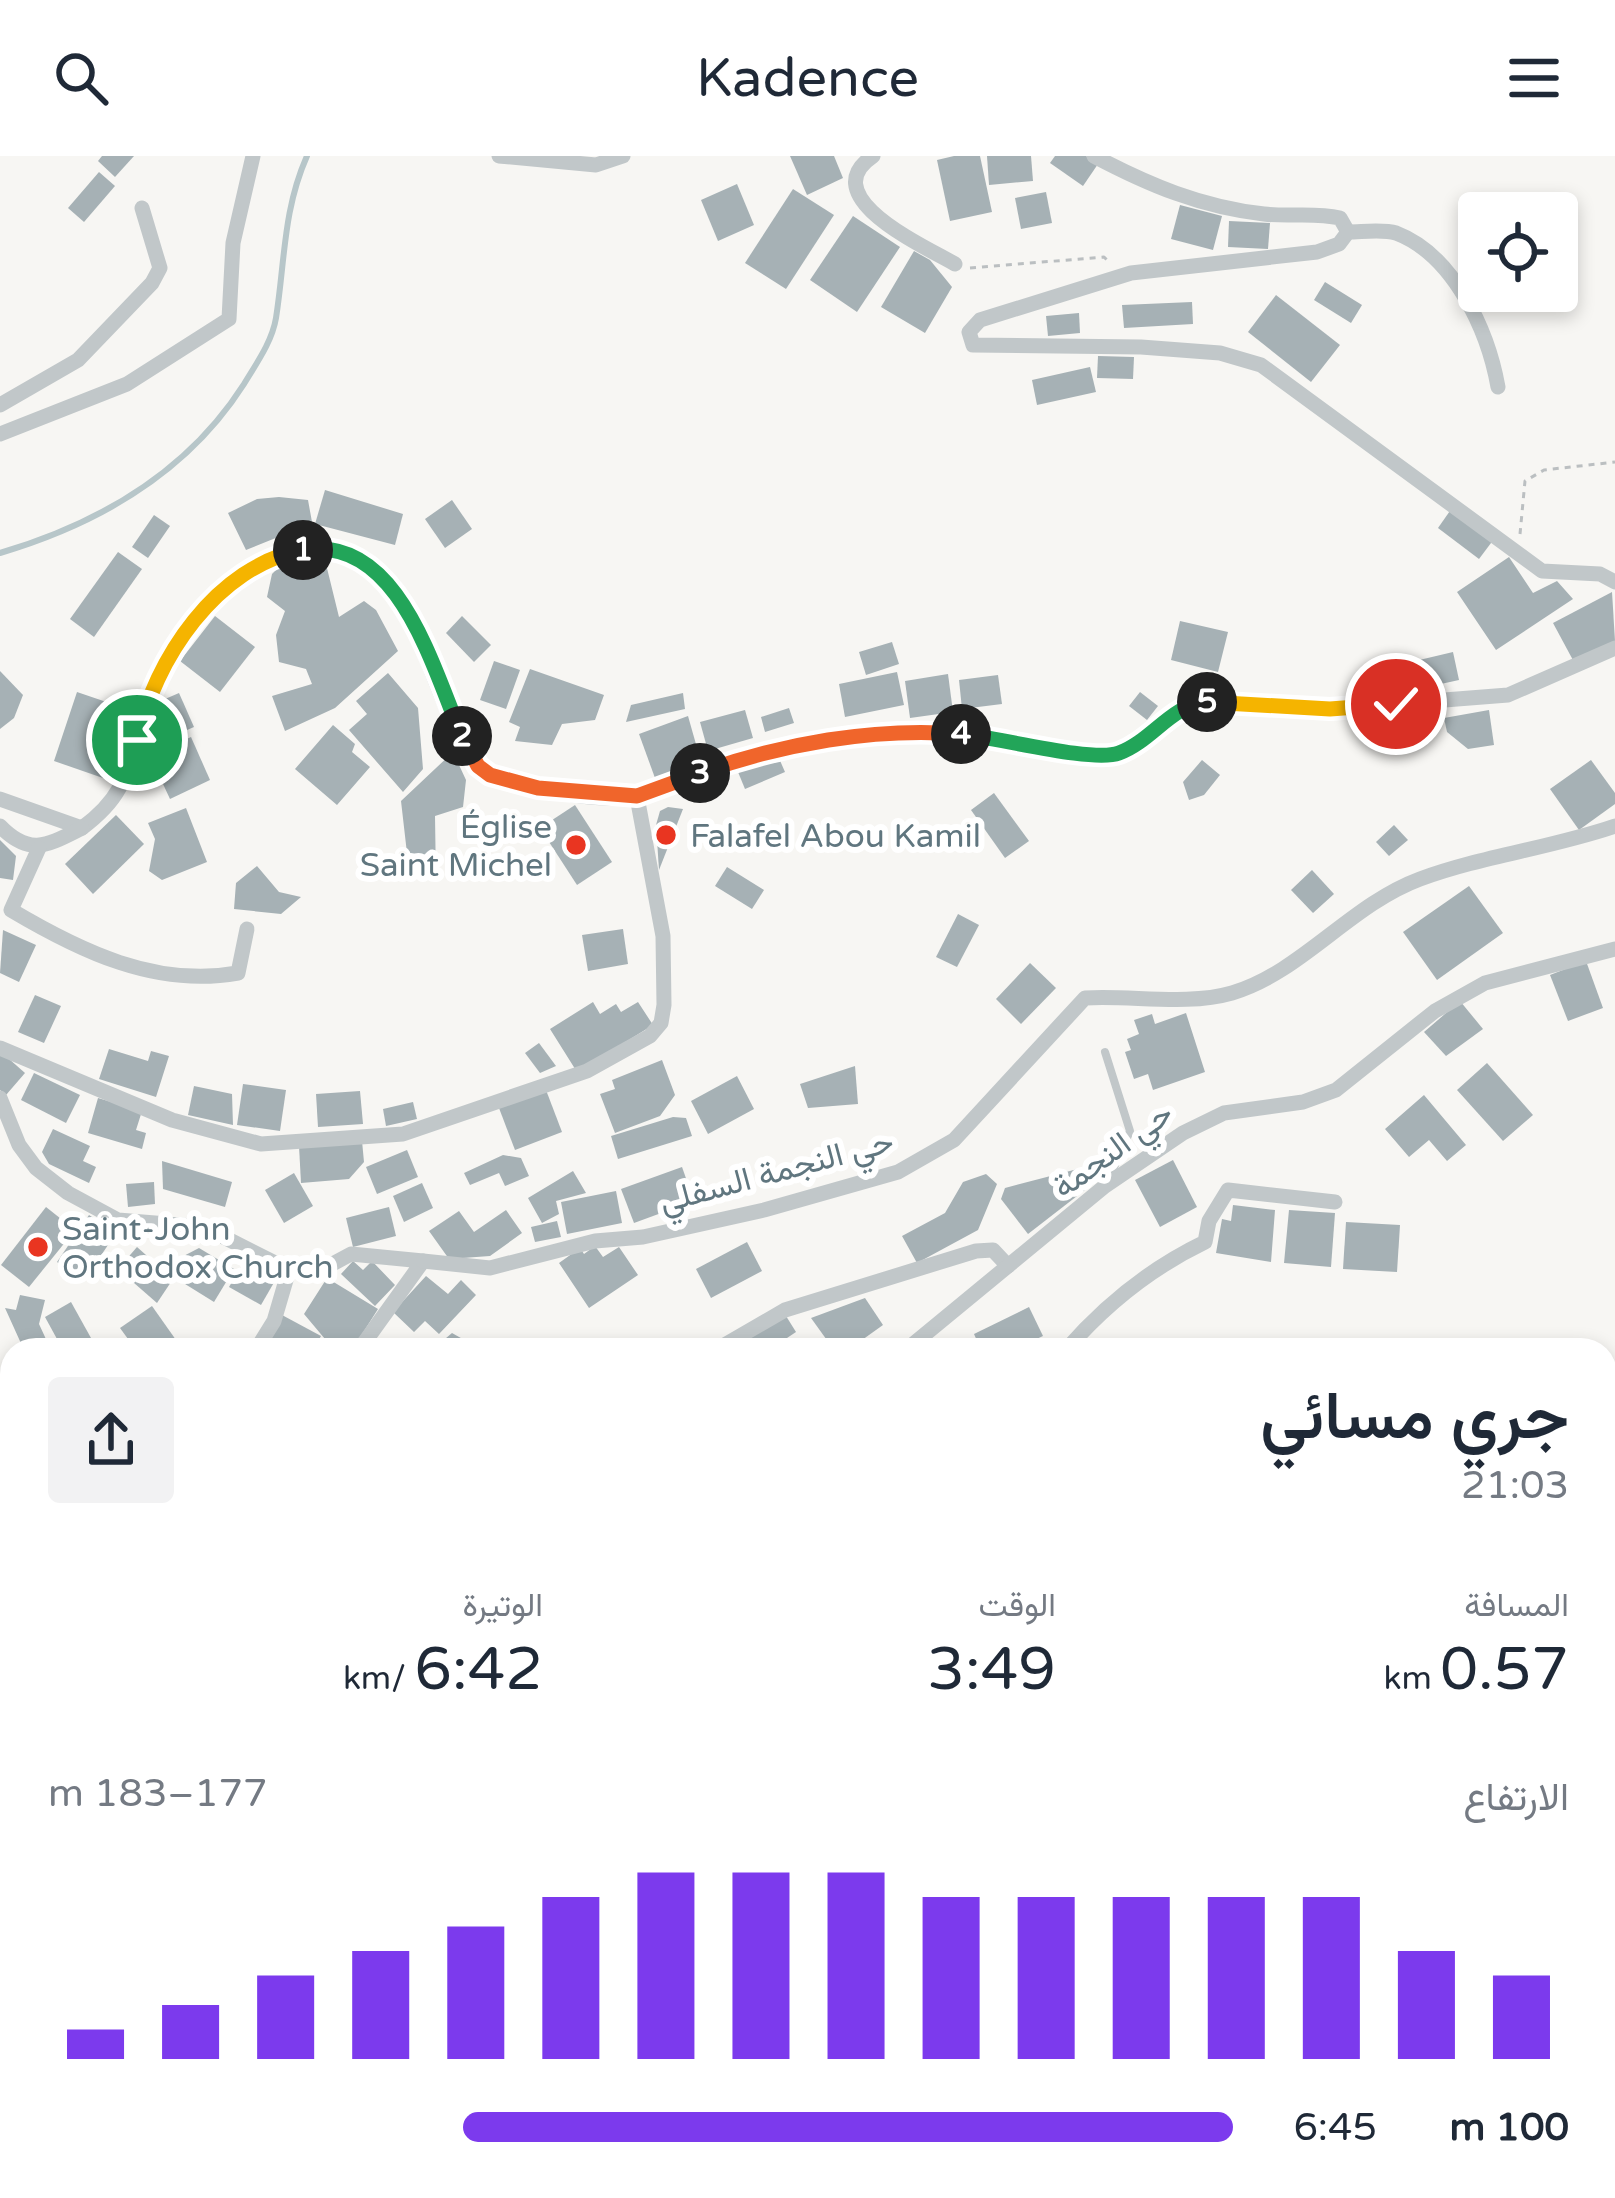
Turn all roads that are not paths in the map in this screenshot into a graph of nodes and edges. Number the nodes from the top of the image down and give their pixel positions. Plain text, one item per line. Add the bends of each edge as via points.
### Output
1 (253, 156) edge
2 (499, 156) edge
3 (623, 156) edge
4 (1094, 156) edge
5 (867, 158) edge
6 (142, 208) dead end
7 (1348, 232) junction
8 (955, 264) road end
9 (1498, 387) dead end
10 (0, 404) edge
11 (0, 434) edge
12 (1615, 582) edge
13 (1615, 648) edge
14 (637, 796) junction
15 (0, 799) edge
16 (0, 826) edge
17 (1615, 826) edge
18 (82, 828) junction
19 (39, 848) junction
20 (247, 929) dead end
21 (1615, 949) edge
22 (0, 1048) edge
23 (1105, 1052) dead end
24 (0, 1098) edge
25 (1105, 1186) junction
26 (1335, 1202) dead end
27 (423, 1262) junction
28 (1008, 1266) junction
29 (289, 1270) junction
30 (263, 1338) edge
31 (368, 1338) edge
32 (743, 1338) edge
33 (921, 1338) edge
34 (1077, 1338) edge

1 - 11 street via 233,242 229,319 127,385
2 - 3 street via 596,165
4 - 7 street via 1184,198 1268,214 1321,214 1340,218
5 - 8 street via 859,195 867,211
6 - 10 street via 160,268 152,283 78,360
7 - 9 street via 1396,233 1453,275 1491,348
7 - 12 street via 1317,252 1121,276 980,320 970,341 980,348 1220,352 1262,365 1542,571
13 - 14 street via 1508,695 1330,709 1201,702 1103,758 996,737 904,733 761,751
14 - 18 street via 538,788 478,766 390,586 359,559 316,548 256,568 181,638 145,706 119,796
14 - 22 street via 663,936 661,1023 587,1071 403,1134 261,1144 172,1120
15 - 18 street
16 - 19 street via 16,843
17 - 27 street, حي النجمة السفلي via 1420,878 1230,994 1085,998 955,1140 898,1172 764,1210 490,1268
18 - 19 street
19 - 20 street via 11,910 70,945 134,968 211,978 238,973
21 - 25 street, حي النجمة via 1485,982 1336,1090 1202,1122
23 - 25 lane via 1130,1132
24 - 29 street via 26,1156 96,1211 133,1224 204,1227
25 - 28 street, حي النجمة
26 - 34 street via 1228,1190 1205,1242 1110,1303
27 - 29 street, حي النجمة السفلي via 351,1255 322,1269
27 - 31 street
28 - 32 street via 993,1250 976,1251 785,1310
28 - 33 street, حي النجمة
29 - 30 street

